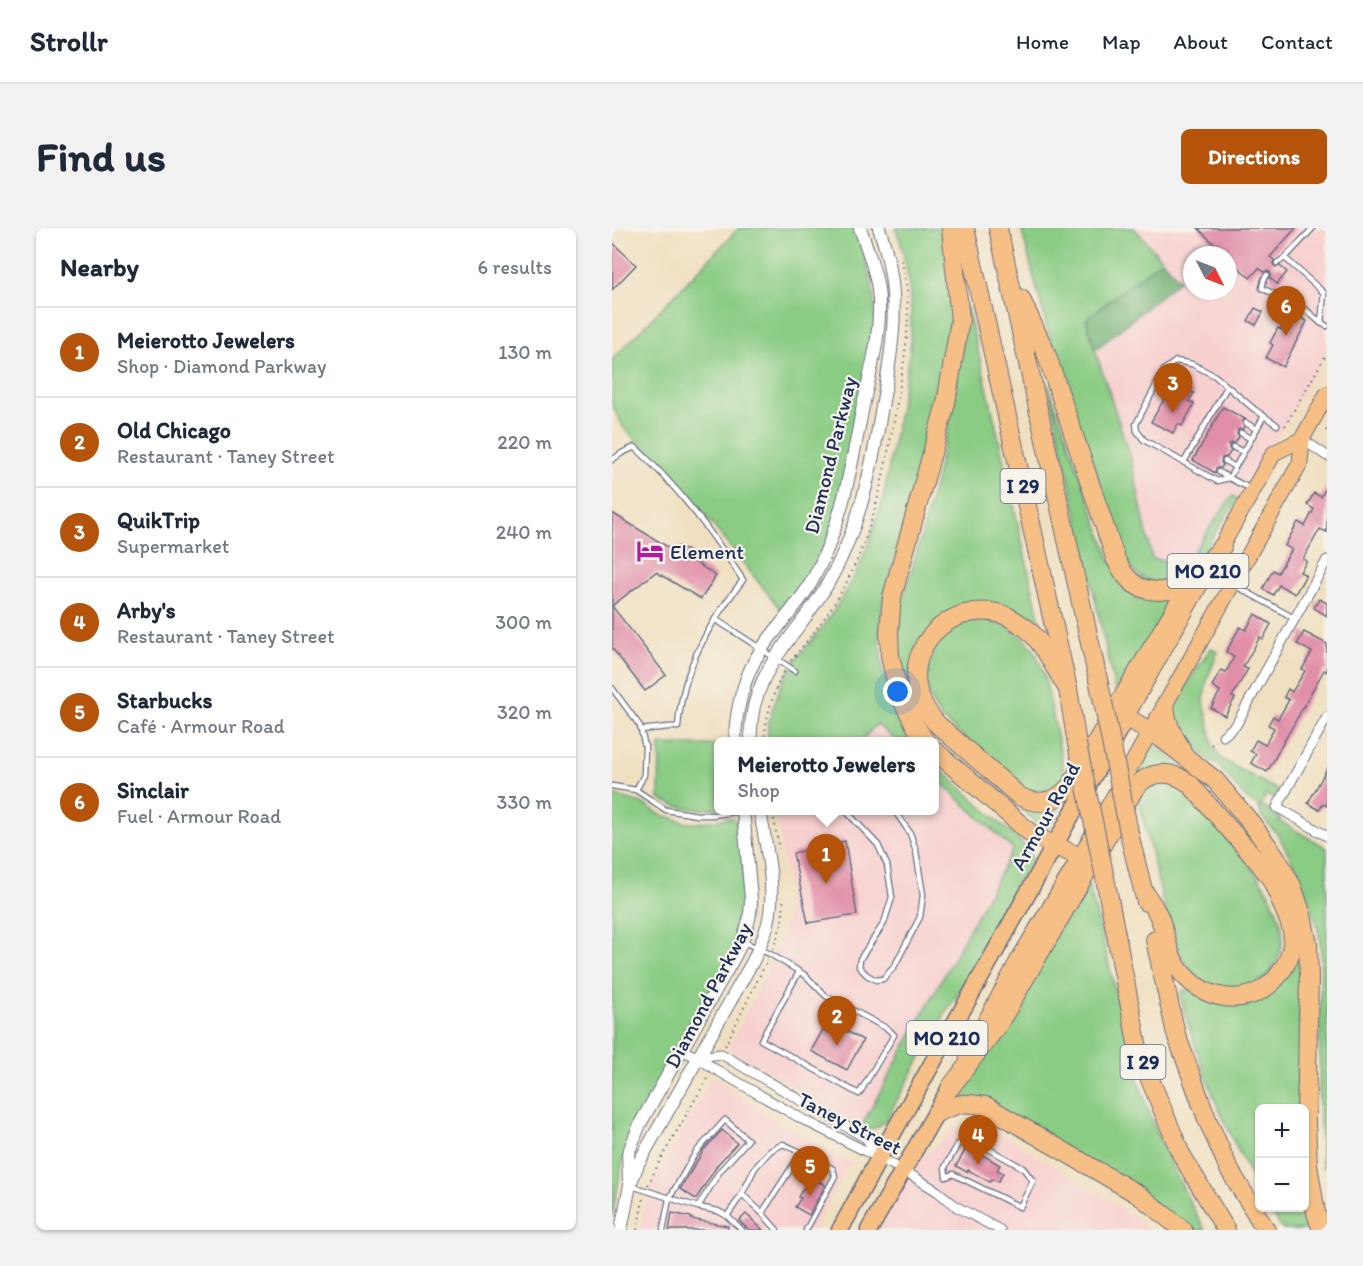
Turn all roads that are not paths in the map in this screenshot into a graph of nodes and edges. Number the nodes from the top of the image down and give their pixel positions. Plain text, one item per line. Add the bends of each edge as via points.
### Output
1 (860, 228) edge
2 (879, 228) edge
3 (951, 228) edge
4 (966, 228) edge
5 (998, 228) edge
6 (1312, 229) edge
7 (1286, 258) junction
8 (1277, 263) dead end
9 (1006, 269) junction
10 (1267, 275) dead end
11 (1321, 323) junction
12 (1327, 326) edge
13 (1227, 387) junction
14 (1327, 394) edge
15 (1216, 406) junction
16 (1222, 409) dead end
17 (1210, 416) junction
18 (1264, 416) junction
19 (1216, 419) dead end
20 (1246, 423) dead end
21 (1277, 425) dead end
22 (1256, 429) junction
23 (1203, 430) junction
24 (1209, 433) dead end
25 (1241, 434) dead end
26 (1251, 439) junction
27 (1302, 439) junction
28 (1194, 444) junction
29 (1201, 447) dead end
30 (1233, 447) dead end
31 (1243, 452) junction
32 (1189, 454) junction
33 (1327, 456) edge
34 (1195, 457) dead end
35 (612, 460) edge
36 (1225, 461) dead end
37 (1184, 462) junction
38 (1235, 467) junction
39 (1219, 472) dead end
40 (1229, 478) junction
41 (1253, 490) junction
42 (1217, 555) junction
43 (1327, 560) edge
44 (1232, 584) junction
45 (1294, 618) junction
46 (715, 619) junction
47 (761, 650) junction
48 (774, 658) junction
49 (795, 671) dead end
50 (612, 688) edge
51 (1068, 689) junction
52 (1165, 705) junction
53 (1126, 717) junction
54 (1327, 717) edge
55 (641, 730) junction
56 (1150, 731) junction
57 (1223, 736) dead end
58 (735, 737) edge
59 (751, 737) edge
60 (923, 737) edge
61 (939, 754) edge
62 (1185, 755) junction
63 (612, 786) edge
64 (636, 790) junction
65 (714, 815) edge
66 (743, 815) edge
67 (761, 815) edge
68 (850, 815) edge
69 (897, 815) edge
70 (1327, 836) edge
71 (1055, 845) junction
72 (1080, 857) junction
73 (1144, 891) junction
74 (742, 941) junction
75 (759, 949) junction
76 (799, 972) junction
77 (682, 1051) junction
78 (698, 1057) junction
79 (950, 1088) junction
80 (936, 1113) junction
81 (801, 1154) junction
82 (879, 1158) junction
83 (903, 1170) junction
84 (946, 1177) joint
85 (630, 1185) junction
86 (742, 1194) junction
87 (669, 1198) junction
88 (698, 1207) junction
89 (762, 1213) junction
90 (727, 1216) junction
91 (621, 1230) edge
92 (663, 1230) edge
93 (742, 1230) edge
94 (777, 1230) edge
95 (806, 1230) edge
96 (840, 1230) edge
97 (869, 1230) edge
98 (1000, 1230) edge
99 (1183, 1230) edge
100 (1226, 1230) edge
101 (1266, 1230) edge
102 (1322, 1230) edge

1 - 47 street, Diamond Parkway via 878,290 878,317 876,346 843,504 811,582
2 - 48 street, Diamond Parkway via 891,272 894,334 867,484 828,584
3 - 60 highway via 960,320 946,403 892,597 889,632 899,693
4 - 51 highway, I 29
5 - 9 highway, I 29
6 - 7 lane
7 - 8 lane
7 - 11 lane via 1324,293
9 - 42 highway via 1046,354 1116,560 1127,578 1145,590 1179,588
9 - 73 highway, I 29, bridge
10 - 11 lane via 1262,288 1306,310
11 - 12 lane
13 - 15 lane
13 - 18 lane
13 - 37 lane via 1192,364 1176,361 1164,370 1136,424 1137,431 1144,440
14 - 27 main road
15 - 16 lane
15 - 17 lane
17 - 19 lane
17 - 23 lane
18 - 21 lane
18 - 22 lane
20 - 22 lane
22 - 26 lane
23 - 24 lane
23 - 28 lane
25 - 26 lane
26 - 31 lane
27 - 33 street
27 - 41 main road, Armour Road / MO 210 via 1274,453
27 - 44 main road, MO 210 via 1300,463
28 - 29 lane
28 - 32 lane
30 - 31 lane
31 - 38 lane
32 - 34 lane
32 - 37 lane
35 - 46 lane via 634,447 643,454 689,504 743,580
36 - 38 lane
37 - 40 lane via 1217,481
38 - 40 lane
39 - 40 lane
40 - 41 lane
41 - 42 main road, Armour Road / MO 210
42 - 51 highway via 1181,599 1070,786 1048,801 1034,802 1019,796 936,723 920,698 917,663 932,634 951,618 973,612 998,614 1008,616 1032,633
42 - 53 main road, Armour Road / MO 210
43 - 45 street
44 - 45 lane
44 - 52 main road, MO 210
45 - 57 street via 1236,725
46 - 47 lane
46 - 55 lane via 687,676 678,727
47 - 48 lane
47 - 58 street, Diamond Parkway via 741,698
48 - 49 lane
48 - 59 street, Diamond Parkway via 752,711
50 - 55 lane
51 - 100 highway, I 29, bridge via 1139,1053 1181,1154
52 - 56 main road, MO 210
52 - 62 highway via 1171,732
53 - 56 highway
53 - 71 highway, Armour Road / MO 210
54 - 70 street via 1277,807
55 - 64 lane via 644,775
56 - 62 highway
56 - 72 main road, MO 210
61 - 71 highway via 1034,836
62 - 102 highway via 1215,780 1251,823 1293,886 1302,915 1309,977 1308,1165
63 - 64 lane
64 - 65 lane via 666,810
66 - 74 street, Diamond Parkway via 751,899
67 - 75 street, Diamond Parkway via 772,899
68 - 69 lane via 879,845 887,865 892,897 884,922 860,959 859,967 876,980 883,979 894,967 920,917 923,895 910,833
71 - 72 highway
71 - 82 highway, Armour Road / MO 210
72 - 79 main road, MO 210 via 1018,960
73 - 79 highway via 1159,916 1170,955 1199,988 1224,997 1250,995 1274,981 1285,966 1292,947 1292,930 1270,879 1191,785 1174,775 1153,775 1135,788 998,1025
73 - 101 highway, I 29 via 1176,1034 1229,1169
74 - 75 lane
74 - 77 street, Diamond Parkway
75 - 76 lane
75 - 78 street, Diamond Parkway
76 - 76 lane via 826,996 894,1035 859,1095 761,1040
77 - 78 street, Taney Street
77 - 85 street, Diamond Parkway via 634,1135 628,1154
78 - 82 street, Taney Street via 802,1119
78 - 82 street via 721,1054 866,1138
78 - 85 street, Diamond Parkway
79 - 80 highway, MO 210
80 - 83 highway, MO 210
80 - 99 highway via 967,1102 986,1106 1139,1195
81 - 86 lane via 783,1144 770,1151 755,1168
81 - 89 lane
81 - 95 lane via 821,1162 835,1176
82 - 83 street, Taney Street
82 - 96 highway, Armour Road / MO 210
83 - 97 highway, MO 210
83 - 98 street, Taney Street via 949,1202
84 - 84 lane via 953,1174 1020,1207 1033,1182 1023,1168 969,1138 958,1144 945,1167
85 - 87 lane
85 - 91 street, Diamond Parkway
86 - 89 lane
86 - 90 lane
87 - 88 lane
87 - 88 lane via 696,1152 725,1120 748,1140 720,1171
87 - 92 lane
88 - 90 lane
89 - 94 lane
90 - 93 lane

